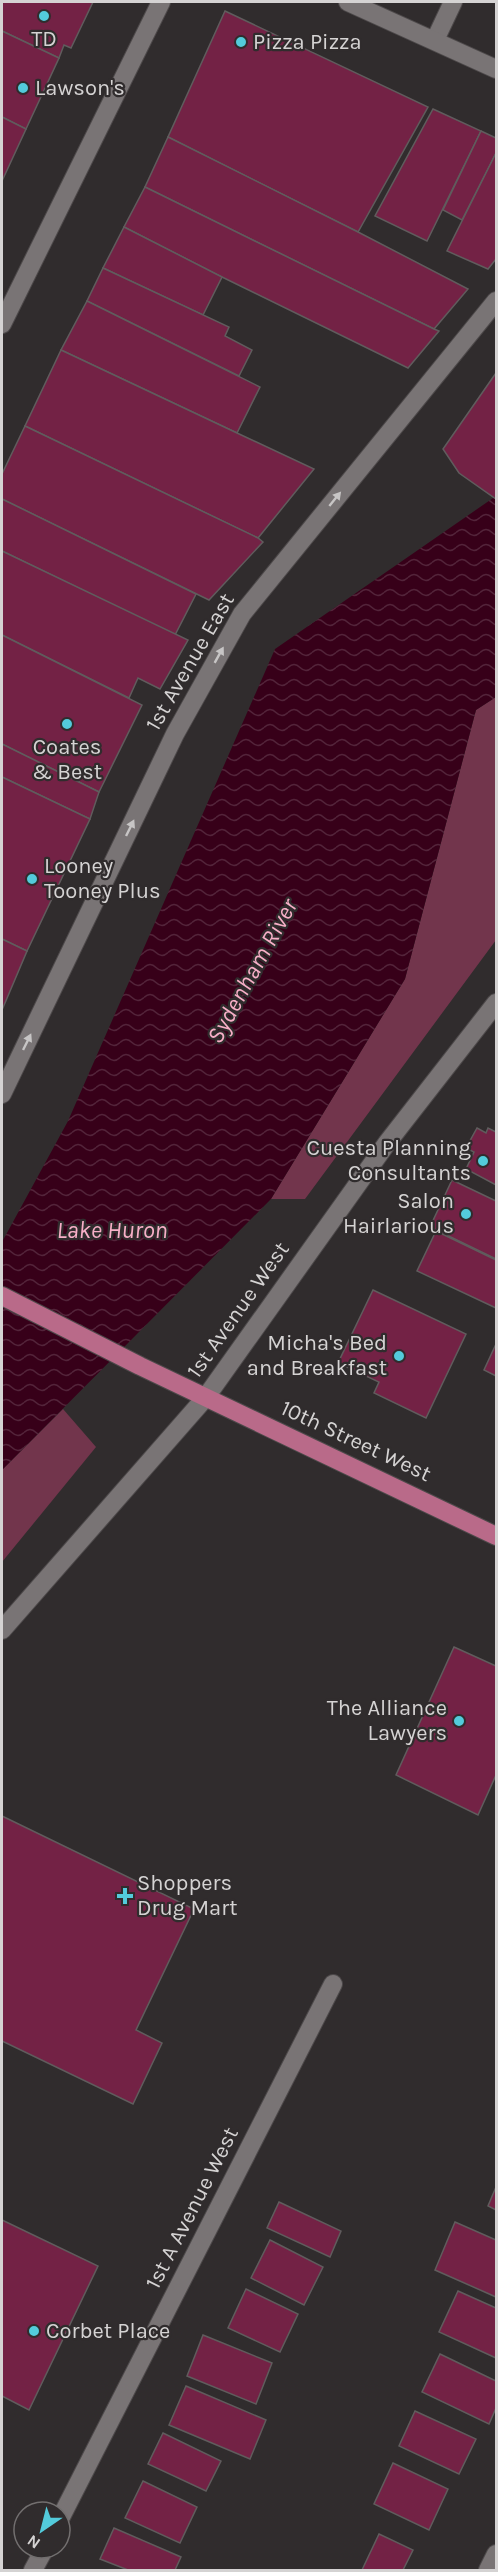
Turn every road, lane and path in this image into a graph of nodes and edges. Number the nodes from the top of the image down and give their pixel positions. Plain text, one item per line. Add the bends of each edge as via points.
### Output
1 (161, 2) edge
2 (348, 2) edge
3 (453, 2) edge
4 (435, 40) junction
5 (496, 69) edge
6 (496, 301) edge
7 (2, 324) edge
8 (496, 1004) edge
9 (2, 1094) edge
10 (2, 1296) edge
11 (206, 1397) junction
12 (496, 1536) edge
13 (2, 1630) edge
14 (333, 1984) dead end
15 (69, 2500) edge
16 (496, 2554) edge
17 (488, 2571) edge

1 - 7 street
2 - 4 street
3 - 4 street
4 - 5 street
9 -> 6 street, 1st Avenue East via 175,735 242,614
8 - 11 street, 1st Avenue West via 387,1143
10 - 11 main road, 10th Street West
11 - 12 main road, 10th Street West
11 - 13 street, 1st Avenue West
14 - 15 street, 1st A Avenue West
16 - 17 street

